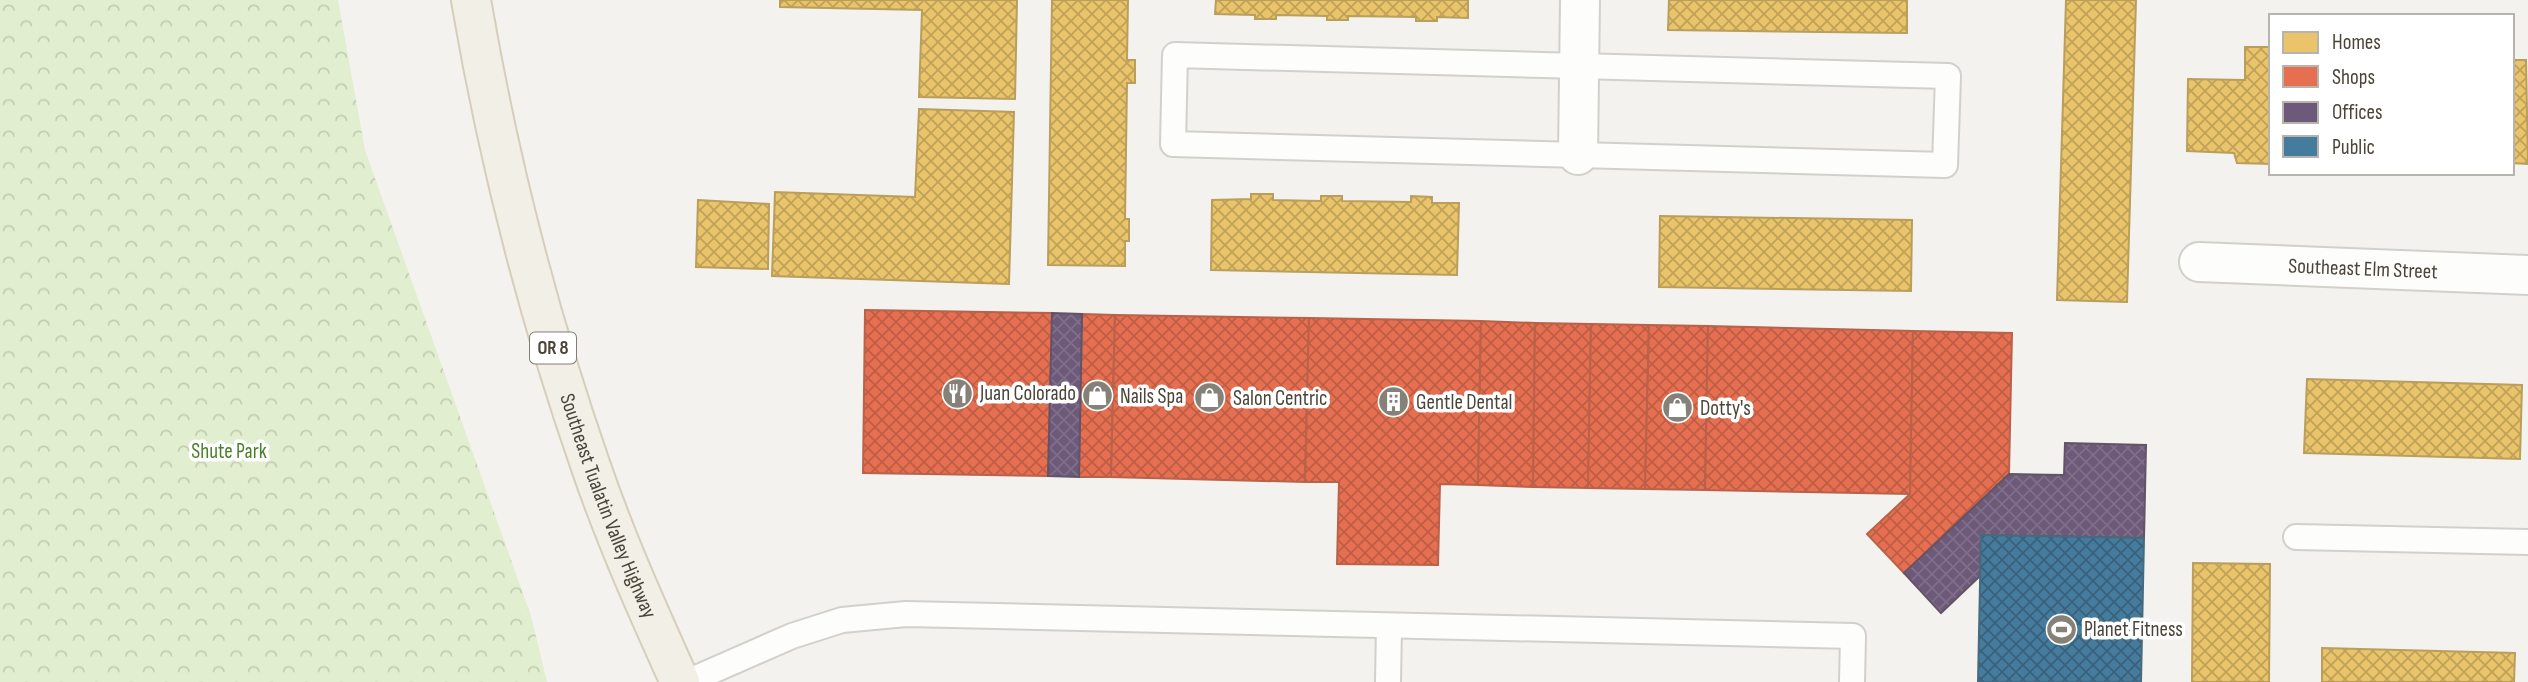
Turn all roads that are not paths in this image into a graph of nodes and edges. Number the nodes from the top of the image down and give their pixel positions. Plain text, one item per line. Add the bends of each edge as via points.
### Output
1 (471, 0) edge
2 (1580, 0) edge
3 (1579, 66) junction
4 (1578, 155) junction
5 (2199, 262) dead end
6 (2528, 275) edge
7 (2296, 537) dead end
8 (2528, 542) edge
9 (1389, 626) junction
10 (680, 682) edge
11 (687, 682) edge
12 (1388, 682) edge
13 (1852, 682) edge

1 - 10 main road, Southeast Tualatin Valley Highway / OR 8 via 527,262 591,466
2 - 3 street
3 - 4 street
3 - 4 lane via 1948,76 1945,165
3 - 4 lane via 1175,55 1173,144
5 - 6 street, Southeast Elm Street
7 - 8 lane
9 - 11 lane via 906,614 842,620 792,636
9 - 12 lane
9 - 13 lane via 1853,636

